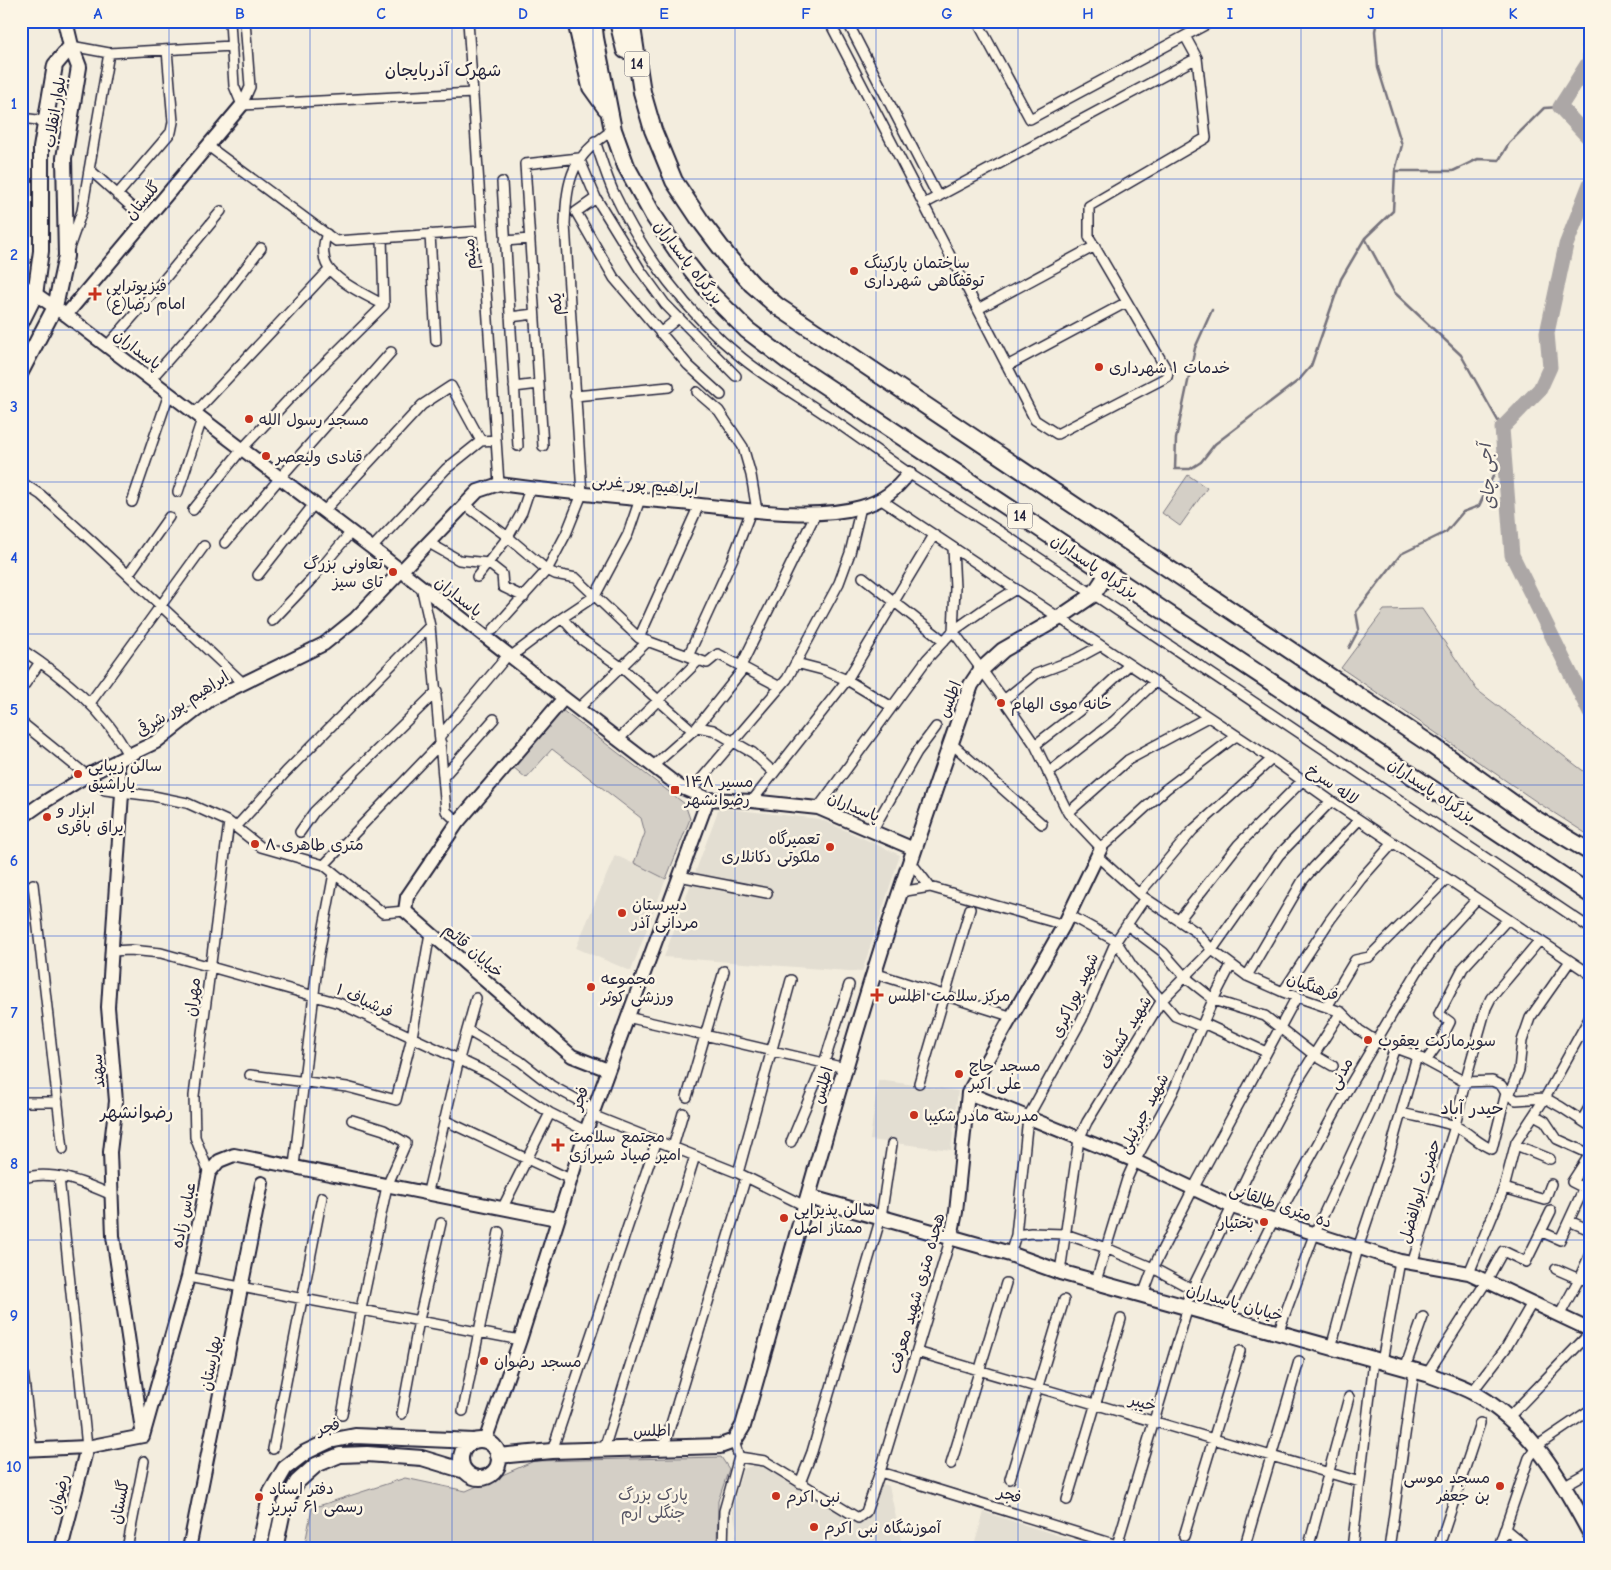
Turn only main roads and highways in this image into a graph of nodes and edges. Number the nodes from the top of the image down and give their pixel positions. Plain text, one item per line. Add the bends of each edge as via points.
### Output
1 (65, 21) edge
2 (576, 21) edge
3 (593, 21) edge
4 (603, 21) edge
5 (618, 21) edge
6 (631, 21) edge
7 (71, 46) junction
8 (646, 106) junction
9 (610, 113) junction
10 (21, 323) edge
11 (21, 372) edge
12 (1106, 574) junction
13 (1532, 817) junction
14 (1590, 852) edge
15 (1590, 864) edge
16 (1590, 894) edge
17 (807, 1202) junction
18 (479, 1441) junction
19 (498, 1456) junction
20 (465, 1471) junction
21 (1589, 1530) edge
22 (259, 1549) edge
23 (276, 1549) edge

1 - 7 main road
2 - 9 highway via 591,87
3 - 9 highway, بزرگراه پاسداران / 14
4 - 9 highway
5 - 8 highway via 630,69
6 - 8 highway, 14
7 - 10 main road, بلوار انقلاب via 55,66 41,148 41,251 36,295
7 - 11 main road, بلوار انقلاب via 79,67 64,158 66,256 55,307
8 - 13 highway, بزرگراه پاسداران / 14 via 674,181 728,257 777,306 1425,741
9 - 12 highway, بزرگراه پاسداران / 14 via 626,166 653,215 711,294 747,330 788,361
12 - 16 highway, بزرگراه پاسداران / 14
12 - 17 main road, اطلس via 1093,595 1003,650 981,670 971,685 874,973
13 - 14 highway, بزرگراه پاسداران / 14
13 - 15 highway via 1562,846
17 - 19 main road, اطلس via 743,1426 734,1441 720,1446 604,1448
17 - 21 main road, خیابان پاسداران via 881,1217 1010,1254 1060,1272 1416,1371 1472,1392 1509,1417 1537,1446
18 - 19 main road via 494,1446
18 - 20 main road via 468,1444 462,1454
18 - 22 main road, فجر via 355,1436 328,1441 285,1468 271,1492
19 - 20 main road via 496,1468 487,1476 475,1477
20 - 23 main road, فجر via 422,1458 340,1455 316,1465 297,1482 284,1506

